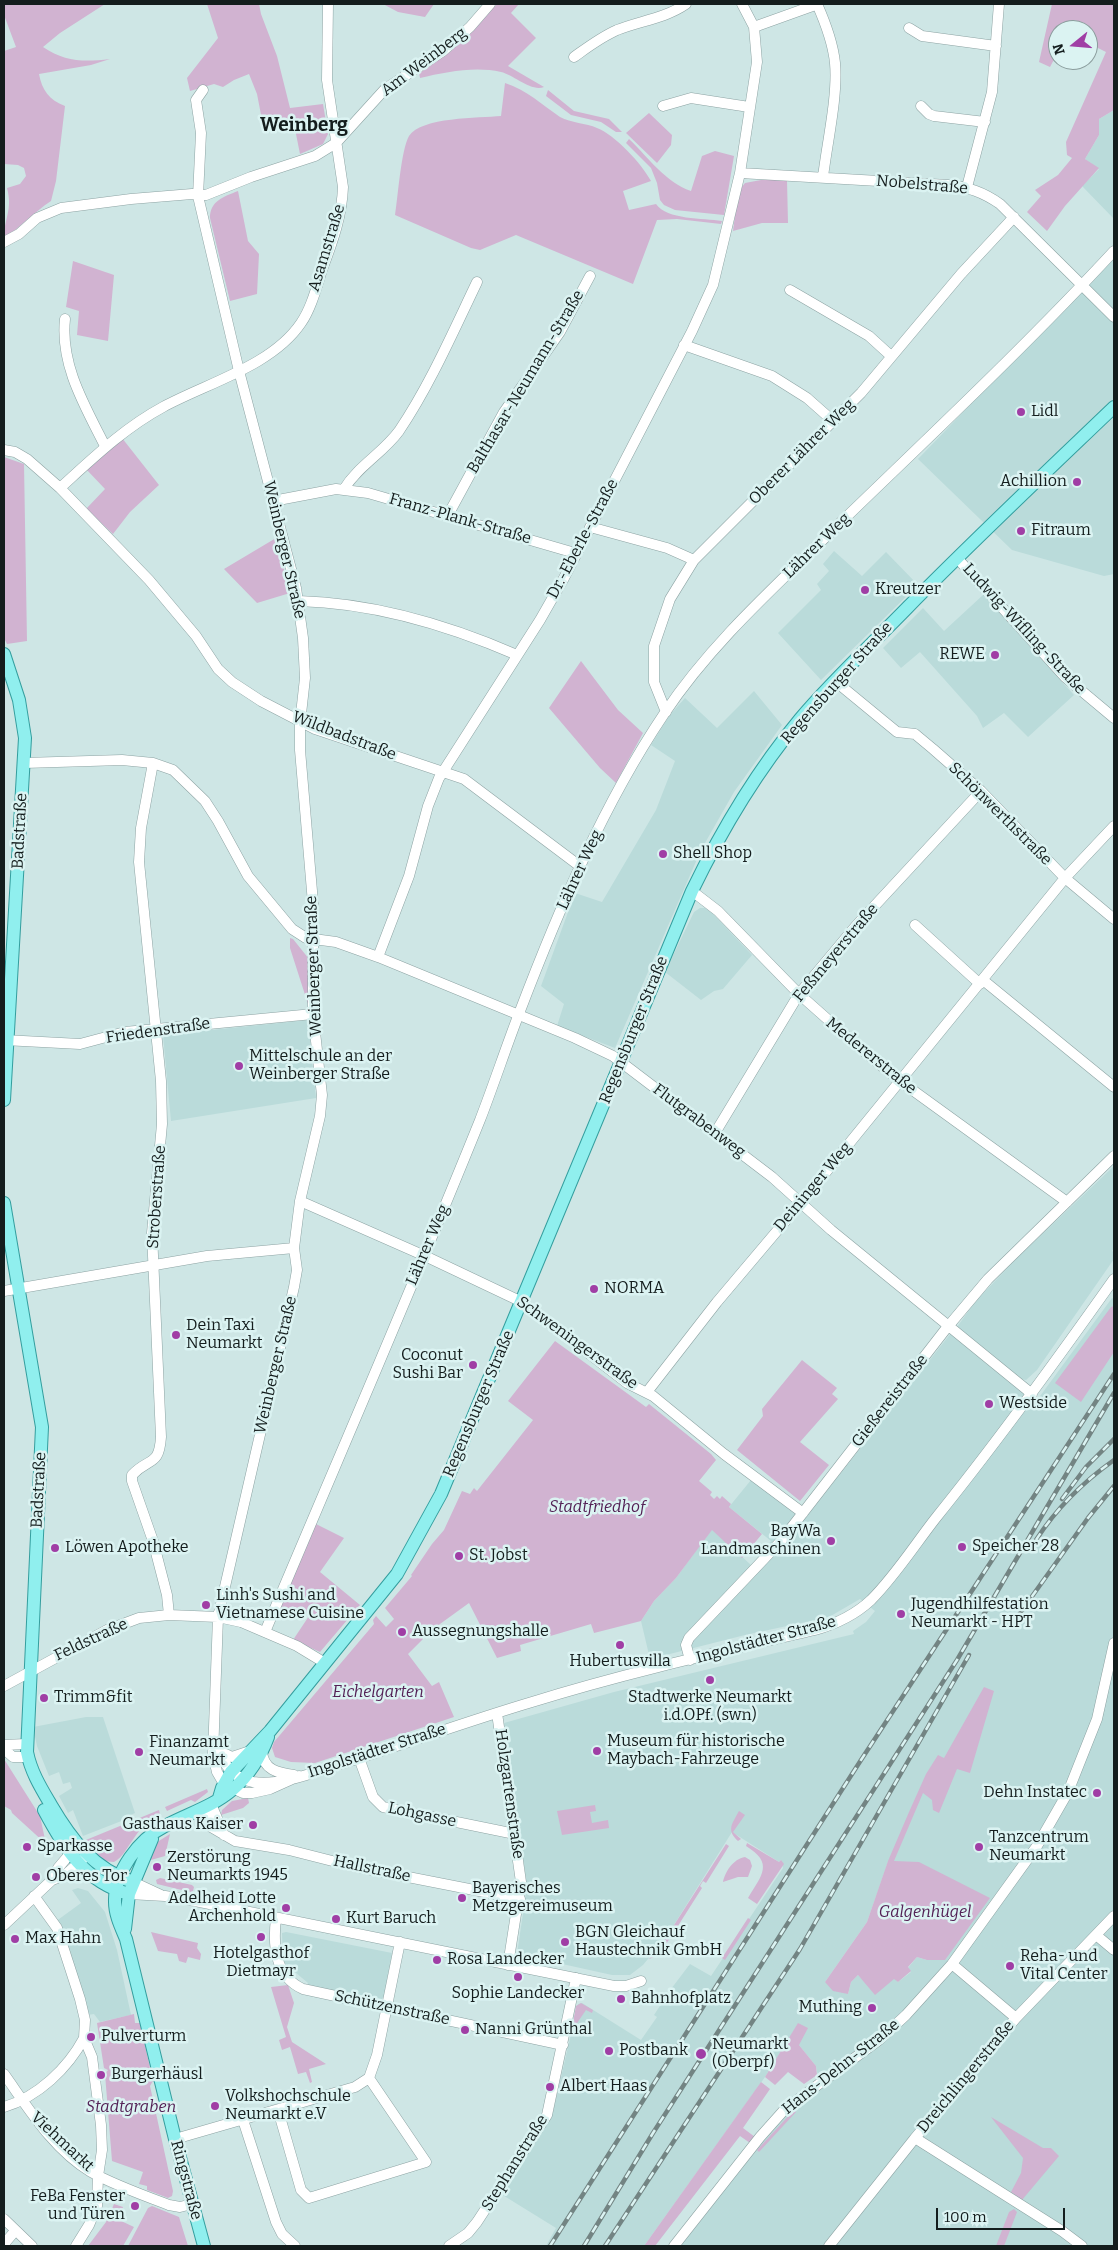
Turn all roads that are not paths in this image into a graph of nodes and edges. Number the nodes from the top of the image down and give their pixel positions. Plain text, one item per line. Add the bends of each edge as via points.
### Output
1 (328, 4) edge
2 (490, 4) edge
3 (686, 4) edge
4 (742, 4) edge
5 (818, 4) edge
6 (999, 4) edge
7 (754, 28) junction
8 (909, 28) dead end
9 (996, 46) junction
10 (574, 58) dead end
11 (203, 90) dead end
12 (663, 106) dead end
13 (920, 106) dead end
14 (749, 107) junction
15 (984, 122) junction
16 (336, 143) junction
17 (740, 172) junction
18 (823, 177) junction
19 (967, 187) junction
20 (198, 196) junction
21 (1014, 217) junction
22 (4, 242) edge
23 (1114, 251) edge
24 (590, 276) dead end
25 (477, 282) dead end
26 (1082, 285) junction
27 (790, 290) dead end
28 (1114, 317) edge
29 (65, 319) dead end
30 (684, 345) junction
31 (891, 356) junction
32 (239, 370) junction
33 (1114, 407) edge
34 (833, 421) junction
35 (105, 446) junction
36 (4, 450) edge
37 (60, 488) junction
38 (344, 489) junction
39 (273, 500) junction
40 (448, 515) junction
41 (590, 527) junction
42 (575, 553) junction
43 (957, 558) junction
44 (694, 560) junction
45 (299, 601) junction
46 (4, 654) edge
47 (517, 654) junction
48 (834, 681) junction
49 (666, 712) junction
50 (1114, 718) edge
51 (300, 723) junction
52 (24, 763) junction
53 (152, 763) junction
54 (443, 771) junction
55 (981, 791) junction
56 (1114, 826) edge
57 (581, 867) junction
58 (1064, 878) junction
59 (692, 891) junction
60 (1114, 919) edge
61 (915, 926) dead end
62 (313, 939) junction
63 (378, 957) junction
64 (981, 982) junction
65 (799, 994) junction
66 (313, 1014) junction
67 (518, 1014) junction
68 (155, 1029) junction
69 (5, 1040) edge
70 (622, 1062) junction
71 (900, 1081) junction
72 (1114, 1087) edge
73 (4, 1100) edge
74 (715, 1133) junction
75 (1114, 1156) edge
76 (300, 1201) junction
77 (1067, 1202) junction
78 (4, 1203) edge
79 (800, 1203) junction
80 (294, 1248) junction
81 (425, 1256) junction
82 (153, 1265) junction
83 (1114, 1279) edge
84 (19, 1288) junction
85 (4, 1291) edge
86 (522, 1302) junction
87 (949, 1326) junction
88 (647, 1392) junction
89 (1032, 1394) junction
90 (803, 1512) junction
91 (169, 1615) junction
92 (218, 1617) junction
93 (265, 1632) junction
94 (1114, 1643) edge
95 (690, 1660) junction
96 (325, 1663) junction
97 (29, 1670) junction
98 (4, 1686) edge
99 (496, 1713) junction
100 (214, 1738) junction
101 (26, 1744) junction
102 (4, 1747) edge
103 (219, 1751) junction
104 (256, 1751) junction
105 (28, 1758) junction
106 (359, 1758) junction
107 (231, 1772) junction
108 (299, 1776) junction
109 (243, 1779) junction
110 (228, 1787) junction
111 (210, 1804) junction
112 (515, 1834) junction
113 (78, 1855) junction
114 (124, 1886) junction
115 (34, 1896) junction
116 (520, 1899) junction
117 (1114, 1916) edge
118 (276, 1918) junction
119 (4, 1925) edge
120 (1096, 1935) junction
121 (400, 1942) junction
122 (1114, 1950) edge
123 (952, 1964) junction
124 (508, 1965) junction
125 (576, 1978) junction
126 (641, 1981) dead end
127 (386, 2006) junction
128 (1016, 2018) junction
129 (84, 2038) junction
130 (563, 2045) junction
131 (4, 2074) edge
132 (370, 2078) junction
133 (21, 2101) junction
134 (4, 2106) edge
135 (278, 2110) junction
136 (243, 2120) junction
137 (175, 2138) junction
138 (914, 2138) junction
139 (98, 2176) junction
140 (192, 2204) junction
141 (4, 2219) edge
142 (15, 2231) junction
143 (4, 2244) edge
144 (32, 2246) edge
145 (76, 2246) edge
146 (204, 2246) edge
147 (295, 2246) edge
148 (449, 2246) edge
149 (674, 2246) edge
150 (829, 2246) edge
151 (1082, 2246) edge

1 - 16 street, Asamstraße via 327,80
2 - 16 street, Am Weinberg via 443,51 385,89
3 - 10 street via 600,38
4 - 7 street, Dr.-Eberle-Straße
5 - 7 street
5 - 18 street via 835,65
6 - 9 street
7 - 14 street, Dr.-Eberle-Straße via 757,62
8 - 9 street via 922,36
9 - 15 street via 994,75
11 - 20 street, Weinberger Straße via 196,100 201,133
12 - 14 street via 691,98
13 - 15 street via 934,116
14 - 17 street, Dr.-Eberle-Straße
15 - 19 street
16 - 20 street, Am Weinberg via 315,156
16 - 32 street, Asamstraße via 342,201 331,246 309,306 302,321 280,346
17 - 18 street, Nobelstraße
17 - 30 street, Dr.-Eberle-Straße via 713,286
18 - 19 street, Nobelstraße
19 - 21 street, Nobelstraße via 990,197
20 - 22 street, Am Weinberg via 131,199 61,208 37,218
20 - 32 street, Weinberger Straße
21 - 26 street, Nobelstraße
21 - 31 street, Oberer Lährer Weg
23 - 26 street, Lährer Weg
24 - 40 street, Balthasar-Neumann-Straße via 560,332 504,412
25 - 38 street via 414,408 397,433 355,473
26 - 28 street, Nobelstraße
26 - 49 street, Lährer Weg via 760,601 708,657
27 - 31 street via 869,336
29 - 35 street via 63,338 69,368
30 - 34 street via 772,376 807,398
30 - 41 street, Dr.-Eberle-Straße
31 - 34 street, Oberer Lährer Weg
32 - 35 street, Asamstraße via 162,407
32 - 39 street, Weinberger Straße
33 - 43 main road, Regensburger Straße
34 - 44 street, Oberer Lährer Weg
35 - 37 street, Asamstraße
36 - 37 street, Wildbadstraße via 27,459
37 - 51 street, Wildbadstraße via 165,598 224,676
38 - 39 street, Franz-Plank-Straße
38 - 40 street, Franz-Plank-Straße
39 - 45 street, Weinberger Straße
40 - 42 street, Franz-Plank-Straße
41 - 42 street, Dr.-Eberle-Straße
41 - 44 street via 667,548
42 - 47 street, Dr.-Eberle-Straße via 540,620
43 - 48 main road, Regensburger Straße
43 - 50 street, Ludwig-Wifling-Straße via 1065,677
44 - 49 street, Oberer Lährer Weg via 670,599 654,646 654,682
45 - 47 street via 360,606 409,617
45 - 51 street, Weinberger Straße via 305,678
46 - 52 main road, Badstraße via 21,709
47 - 54 street, Dr.-Eberle-Straße
48 - 55 street, Schönwerthstraße via 897,732 915,734
48 - 59 main road, Regensburger Straße via 801,718 746,792 716,841
49 - 57 street, Lährer Weg via 620,786
51 - 54 street, Wildbadstraße
51 - 62 street, Weinberger Straße
52 - 53 street, Flutgrabenweg via 122,760
52 - 69 main road, Badstraße
53 - 62 street, Flutgrabenweg via 173,770 204,801 255,887 292,929
53 - 68 street, Stroberstraße via 139,862
54 - 57 street, Wildbadstraße via 464,779
54 - 63 street, Dr.-Eberle-Straße via 428,806 410,876
55 - 58 street, Schönwerthstraße
55 - 65 street, Feßmeyerstraße via 855,927
56 - 58 street, Deininger Weg
57 - 67 street, Lährer Weg
58 - 60 street, Schönwerthstraße
58 - 64 street, Deininger Weg
59 - 65 street, Medererstraße via 718,911
59 - 70 main road, Regensburger Straße
61 - 64 street
62 - 63 street, Flutgrabenweg via 336,942
62 - 66 street, Weinberger Straße
63 - 67 street, Flutgrabenweg
64 - 71 street, Deininger Weg
64 - 72 street
65 - 71 street, Medererstraße
65 - 74 street, Feßmeyerstraße
66 - 68 street, Friedenstraße
66 - 76 street, Weinberger Straße via 322,1104
67 - 70 street, Flutgrabenweg via 594,1046
67 - 81 street, Lährer Weg via 496,1080
68 - 69 street, Friedenstraße via 125,1032 80,1044
68 - 82 street, Stroberstraße via 162,1124 152,1233
69 - 73 main road, Badstraße
70 - 74 street, Flutgrabenweg
70 - 86 main road, Regensburger Straße
71 - 77 street, Medererstraße
71 - 79 street, Deininger Weg
74 - 79 street, Flutgrabenweg
75 - 77 street, Gießereistraße
76 - 80 street, Weinberger Straße
76 - 81 street, Schweningerstraße
77 - 87 street, Gießereistraße via 1000,1266
78 - 84 main road, Badstraße
79 - 87 street, Flutgrabenweg
79 - 88 street, Deininger Weg
80 - 82 street via 215,1254
80 - 92 street, Weinberger Straße via 297,1270 294,1287
81 - 86 street, Schweningerstraße
81 - 93 street, Lährer Weg
82 - 84 street
82 - 91 street, Stroberstraße via 160,1450 156,1458 132,1475 132,1481 153,1541
83 - 89 street, Ingolstädter Straße
84 - 85 street
84 - 97 main road, Badstraße via 42,1436
86 - 88 street, Schweningerstraße via 627,1383
86 - 96 main road, Regensburger Straße via 425,1527 398,1574
87 - 89 street, Flutgrabenweg
87 - 90 street, Gießereistraße
88 - 90 street, Schweningerstraße
89 - 95 street, Ingolstädter Straße via 898,1568 856,1612 829,1626
90 - 95 street, Gießereistraße via 766,1559 689,1638 686,1644
91 - 92 street, Feldstraße
91 - 97 street, Feldstraße via 139,1618 114,1627
92 - 93 street, Feldstraße
92 - 100 street, Weinberger Straße
93 - 96 street, Feldstraße
94 - 123 street, Hans-Dehn-Straße via 1097,1719 1068,1792 1037,1846
95 - 99 street, Ingolstädter Straße via 602,1681
96 - 104 main road, Regensburger Straße
97 - 98 street, Feldstraße
97 - 101 main road, Badstraße
99 - 106 street, Ingolstädter Straße
99 - 112 street, Holzgartenstraße
100 - 103 street, Weinberger Straße
100 - 110 street, Weinberger Straße via 214,1763
101 - 102 street
101 - 105 main road, Badstraße
102 - 105 street via 13,1757
103 - 104 street via 232,1757
103 - 107 street, Weinberger Straße
104 - 107 main road, Regensburger Straße
104 - 108 street via 272,1770
104 - 109 main road, Regensburger Straße
105 - 113 main road, Badstraße via 36,1779
106 - 108 street, Ingolstädter Straße
106 - 112 street, Lohgasse via 373,1797 383,1807
107 - 109 street
107 - 110 main road
108 - 109 street, Ingolstädter Straße via 270,1782
108 - 110 street, Ingolstädter Straße via 260,1792 248,1793
109 - 110 main road
110 - 111 main road
111 - 114 main road via 154,1833 132,1854
111 - 116 street, Hallstraße via 225,1836 235,1841
112 - 116 street, Holzgartenstraße
113 - 114 main road, Badstraße
113 - 115 street via 64,1876 52,1880
114 - 118 street
114 - 137 main road, Ringstraße via 116,1910
115 - 119 street
115 - 129 street via 60,1936 80,1999
116 - 124 street, Holzgartenstraße
117 - 120 street, Dreichlingerstraße
118 - 121 street
118 - 127 street, Schützenstraße via 276,1957 293,1983 310,1991
120 - 122 street
120 - 128 street, Dreichlingerstraße
121 - 124 street
121 - 127 street
123 - 128 street
123 - 149 street, Hans-Dehn-Straße via 879,2040 784,2109
124 - 125 street
125 - 126 street via 618,1987
125 - 130 street, Stephanstraße
127 - 130 street, Schützenstraße
127 - 132 street
128 - 138 street, Dreichlingerstraße
129 - 133 street via 63,2068
129 - 139 street via 92,2057 102,2134
130 - 148 street, Stephanstraße via 544,2120 477,2222
131 - 133 street, Viehmarkt
132 - 135 street via 355,2087
132 - 135 street via 426,2162 309,2198 301,2190
133 - 134 street
133 - 139 street, Viehmarkt via 58,2143
135 - 136 street
136 - 137 street
136 - 147 street via 276,2222 282,2234
137 - 140 main road, Ringstraße
138 - 150 street, Dreichlingerstraße
138 - 151 street
139 - 140 street, Viehmarkt via 169,2205
139 - 145 street via 97,2206
140 - 146 main road, Ringstraße
141 - 142 street
142 - 143 street
142 - 144 street

